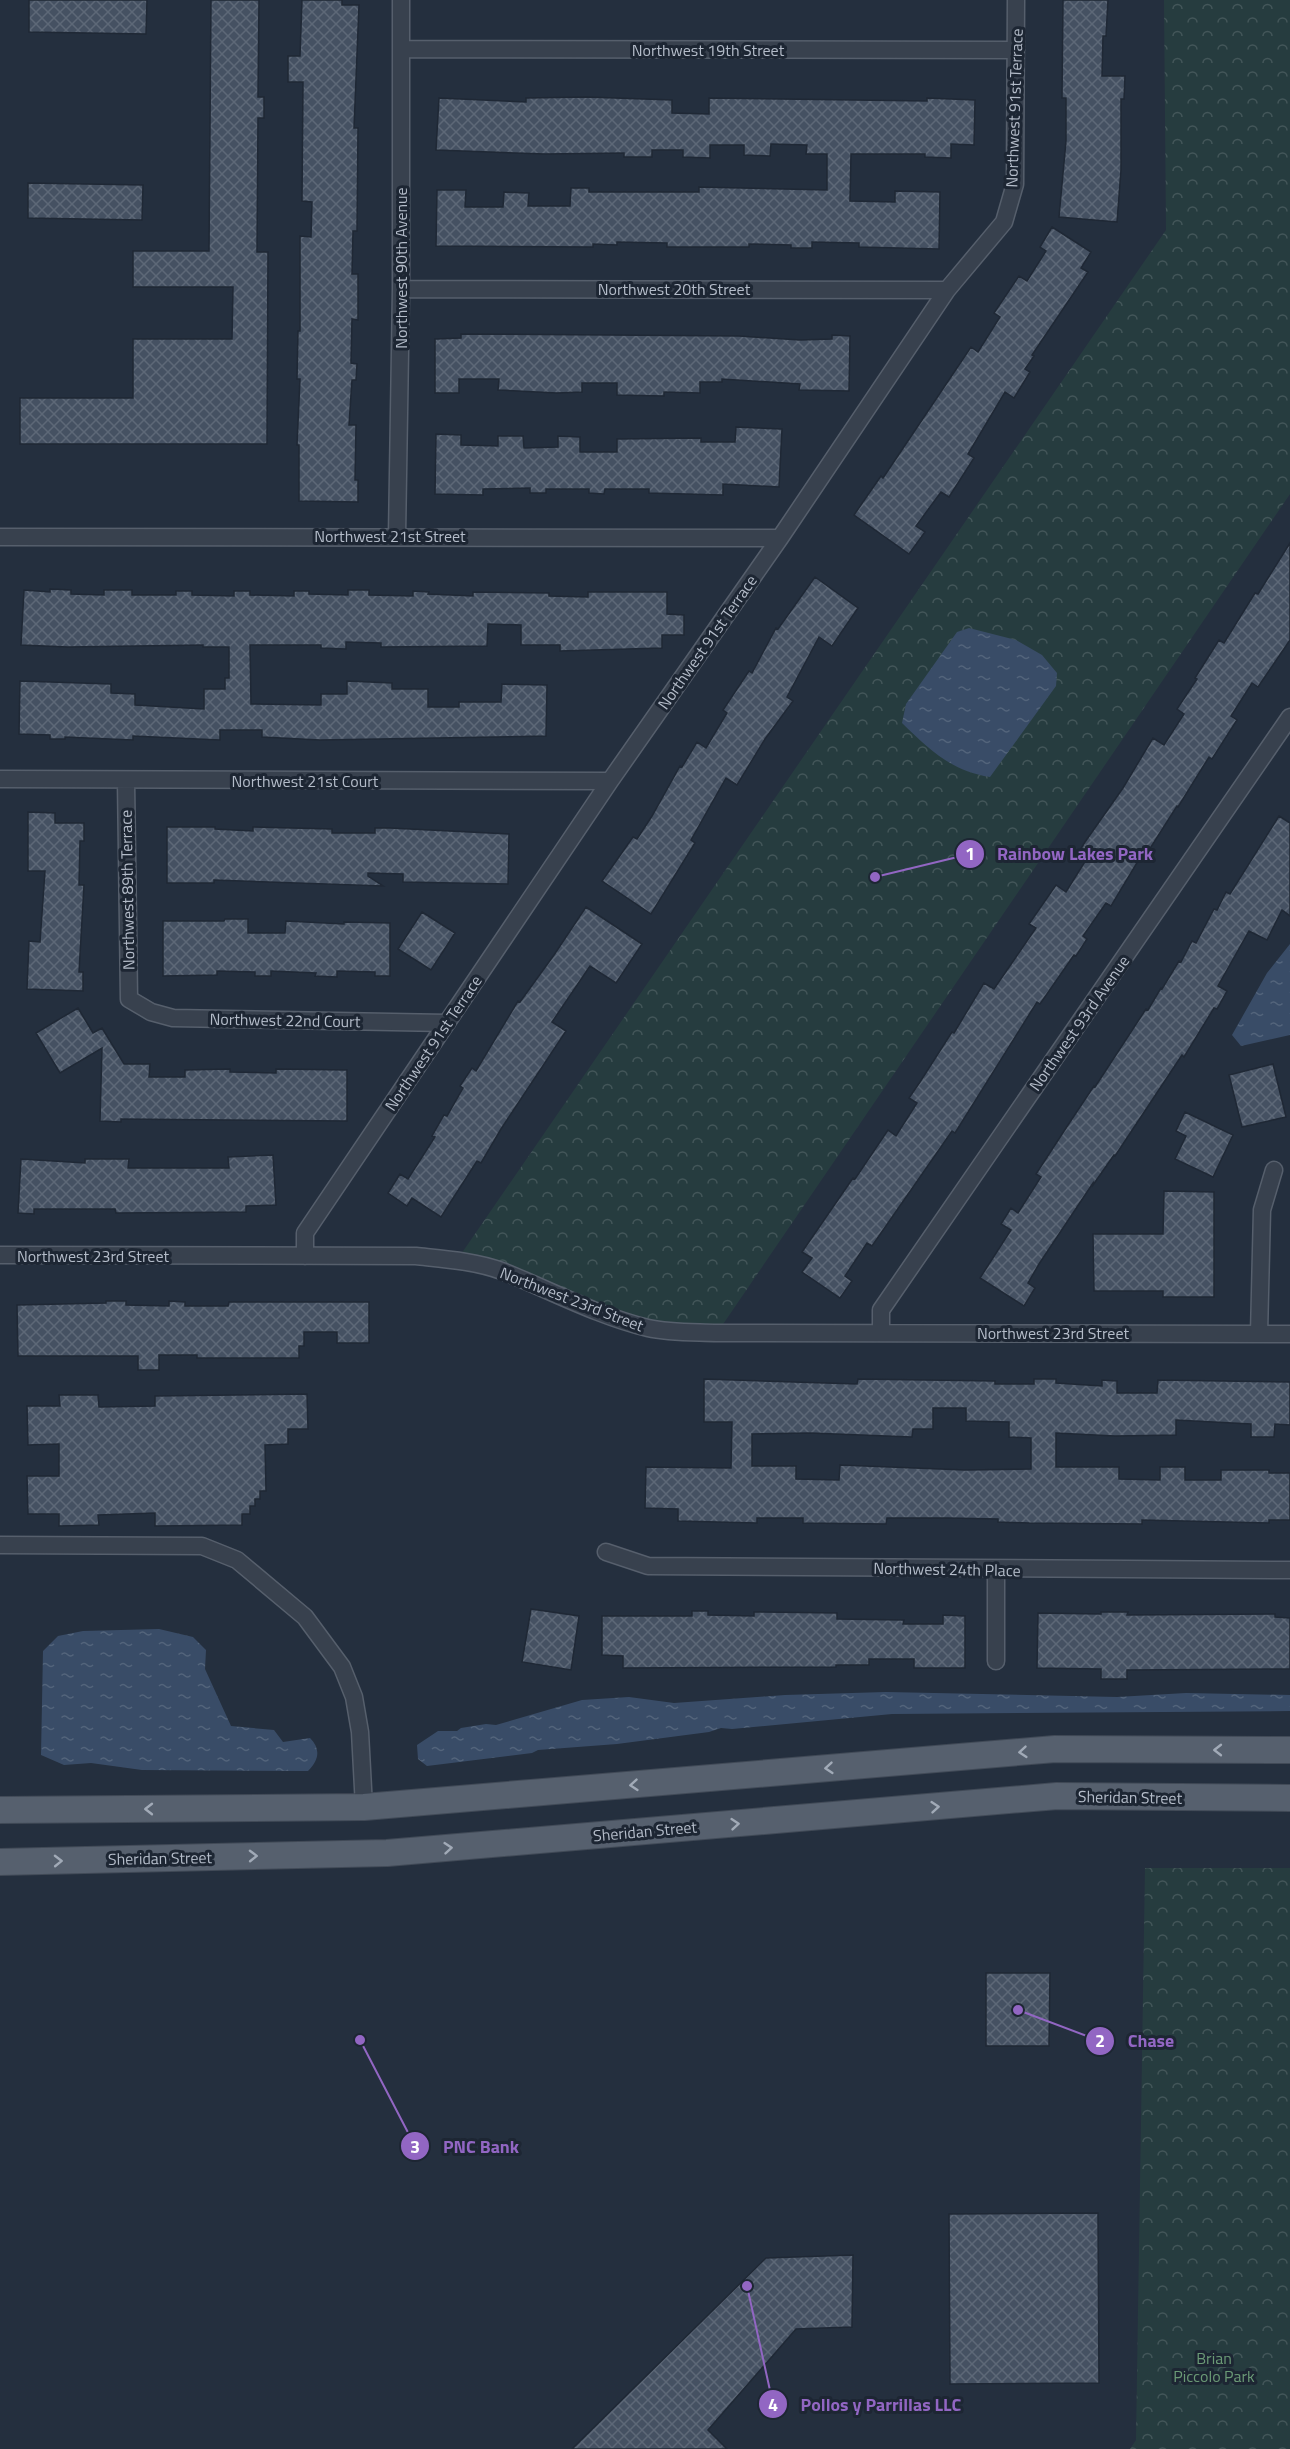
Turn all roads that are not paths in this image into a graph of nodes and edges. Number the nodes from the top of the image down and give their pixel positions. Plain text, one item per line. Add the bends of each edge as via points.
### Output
1 (401, 0) edge
2 (1016, 0) edge
3 (401, 49) junction
4 (1016, 50) junction
5 (401, 289) junction
6 (947, 290) junction
7 (397, 536) junction
8 (0, 537) edge
9 (780, 538) junction
10 (1290, 717) edge
11 (0, 779) edge
12 (126, 781) junction
13 (610, 781) junction
14 (129, 999) joint
15 (447, 1023) junction
16 (1274, 1170) dead end
17 (0, 1255) edge
18 (304, 1256) junction
19 (881, 1333) junction
20 (1259, 1334) junction
21 (1290, 1334) edge
22 (0, 1545) edge
23 (606, 1552) dead end
24 (996, 1569) junction
25 (1290, 1570) edge
26 (996, 1661) dead end
27 (1290, 1750) edge
28 (1285, 1799) edge
29 (364, 1807) junction
30 (0, 1810) edge
31 (0, 1862) edge

1 - 3 street, Northwest 90th Avenue
2 - 4 street, Northwest 91st Terrace
3 - 4 street, Northwest 19th Street
3 - 5 street, Northwest 90th Avenue
4 - 6 street, Northwest 91st Terrace via 1015,184 1004,222
5 - 6 street, Northwest 20th Street
5 - 7 street, Northwest 90th Avenue
6 - 9 street, Northwest 91st Terrace
7 - 8 street, Northwest 21st Street
7 - 9 street, Northwest 21st Street
9 - 13 street, Northwest 91st Terrace
10 - 19 street, Northwest 93rd Avenue via 881,1310
11 - 12 street, Northwest 21st Court
12 - 13 street, Northwest 21st Court
12 - 14 street, Northwest 89th Terrace
13 - 15 street, Northwest 91st Terrace
14 - 15 street, Northwest 22nd Court via 151,1012 173,1018
15 - 18 street, Northwest 91st Terrace via 305,1233
16 - 20 street via 1262,1210
17 - 18 street, Northwest 23rd Street
18 - 19 street, Northwest 23rd Street via 457,1260 500,1270 648,1328 717,1333
19 - 20 street, Northwest 23rd Street
20 - 21 street, Northwest 23rd Street
22 - 29 street via 202,1546 237,1560 305,1617 342,1667 358,1720
23 - 24 street, Northwest 24th Place via 648,1566
24 - 25 street, Northwest 24th Place
24 - 26 street
27 -> 29 main road via 1055,1749
31 -> 28 main road, Sheridan Street via 387,1853 1057,1796
29 -> 30 main road

